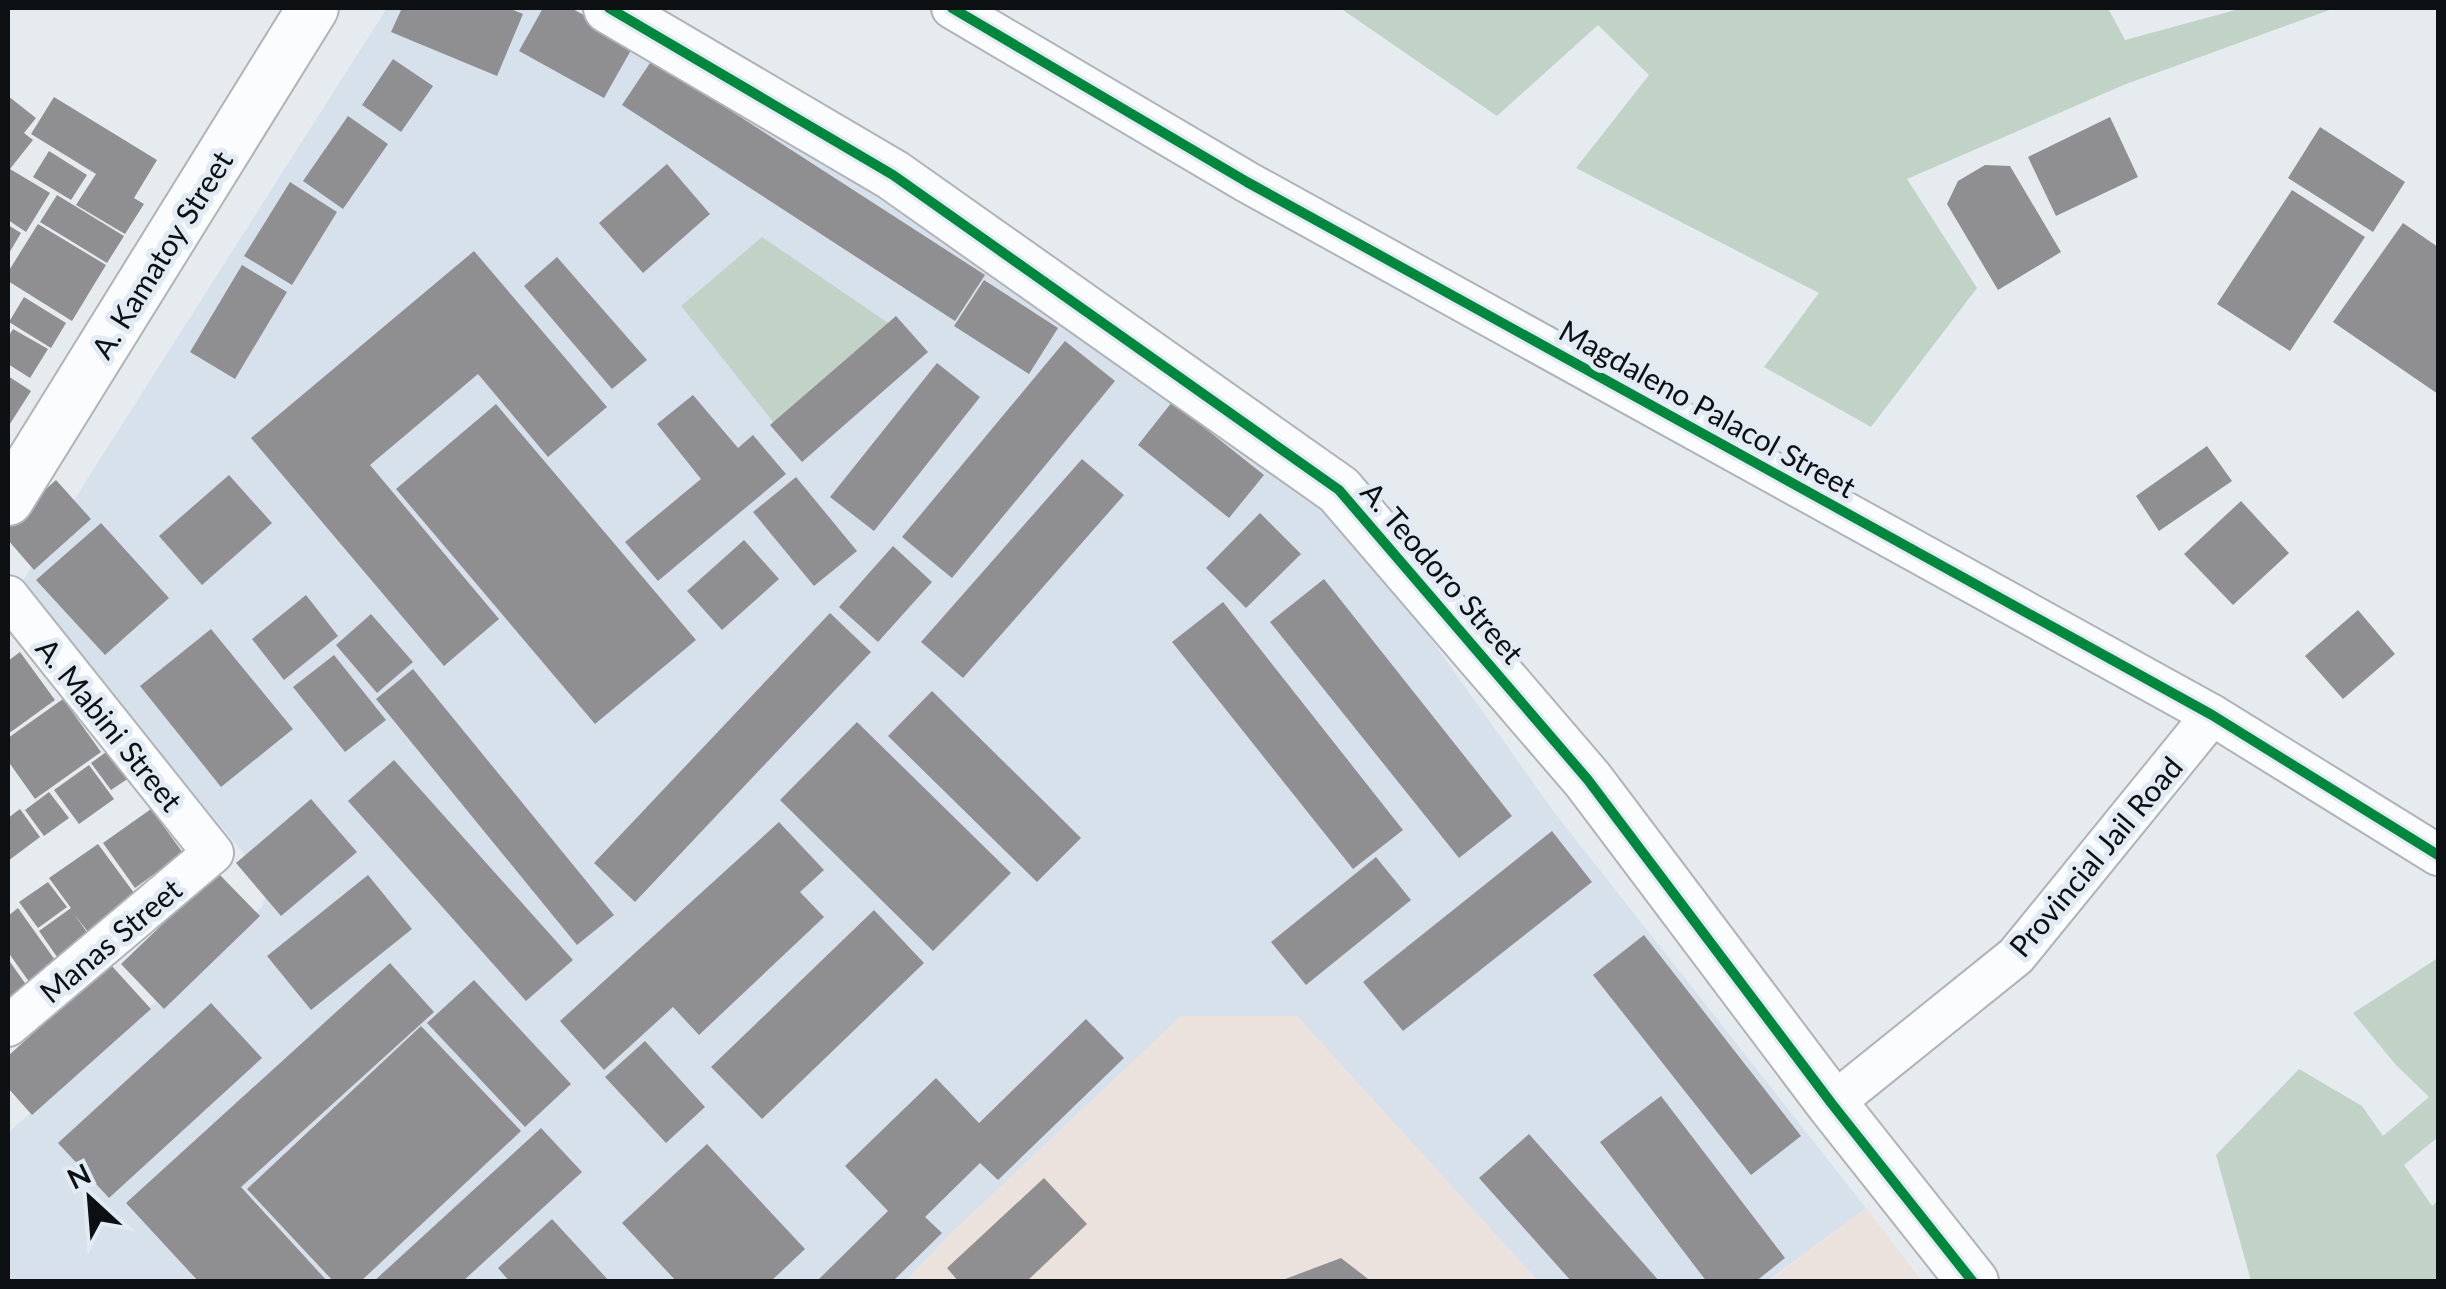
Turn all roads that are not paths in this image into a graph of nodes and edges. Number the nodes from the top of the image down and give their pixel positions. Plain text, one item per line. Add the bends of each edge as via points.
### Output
1 (313, 8) edge
2 (610, 8) edge
3 (952, 8) edge
4 (8, 500) edge
5 (8, 596) edge
6 (2212, 715) junction
7 (213, 853) joint
8 (2438, 855) edge
9 (8, 1026) edge
10 (1832, 1104) junction
11 (1973, 1282) edge

1 - 4 street, A. Kamatoy Street
2 - 10 street, A. Teodoro Street via 894,174 1340,490 1588,780
3 - 6 street, Magdaleno Palacol Street via 1248,182
5 - 7 street, A. Mabini Street
6 - 8 street, Magdaleno Palacol Street
6 - 10 street, Provincial Jail Road via 2016,956
7 - 9 street, Manas Street
10 - 11 street, A. Teodoro Street

